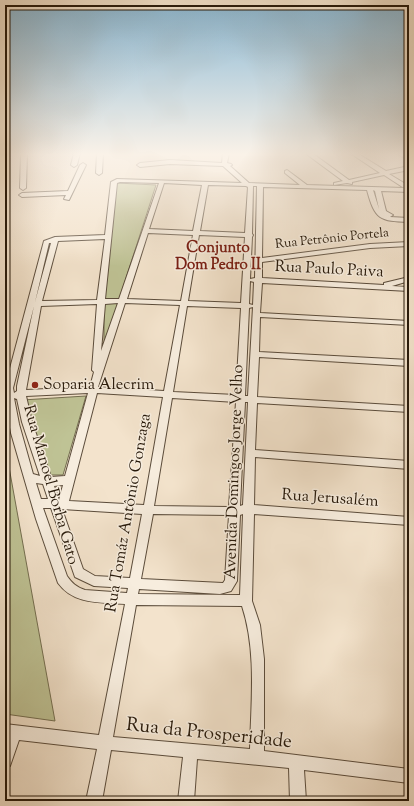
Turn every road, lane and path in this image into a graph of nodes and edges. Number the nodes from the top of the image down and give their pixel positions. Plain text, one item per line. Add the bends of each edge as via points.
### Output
1 (370, 190) edge
2 (378, 190) edge
3 (113, 191) edge
4 (159, 191) edge
5 (204, 191) edge
6 (254, 191) edge
7 (254, 191) edge
8 (384, 191) edge
9 (70, 193) joint
10 (409, 193) edge
11 (22, 195) dead end
12 (67, 199) dead end
13 (409, 216) edge
14 (391, 217) junction
15 (409, 220) edge
16 (147, 231) junction
17 (197, 233) junction
18 (250, 235) junction
19 (107, 237) junction
20 (409, 244) edge
21 (259, 260) junction
22 (409, 279) edge
23 (253, 280) junction
24 (378, 287) junction
25 (409, 288) edge
26 (124, 301) junction
27 (101, 302) junction
28 (33, 304) junction
29 (184, 304) junction
30 (245, 306) junction
31 (257, 311) junction
32 (409, 323) edge
33 (255, 354) junction
34 (409, 363) edge
35 (95, 387) junction
36 (21, 393) junction
37 (168, 393) junction
38 (240, 398) junction
39 (9, 399) junction
40 (253, 399) junction
41 (409, 409) edge
42 (9, 421) edge
43 (27, 422) junction
44 (250, 453) junction
45 (409, 465) edge
46 (29, 478) junction
47 (69, 479) junction
48 (48, 481) junction
49 (37, 503) junction
50 (59, 503) junction
51 (249, 509) junction
52 (148, 510) junction
53 (235, 511) junction
54 (409, 521) edge
55 (134, 585) junction
56 (227, 587) joint
57 (132, 599) junction
58 (246, 601) junction
59 (9, 731) edge
60 (106, 743) junction
61 (191, 751) junction
62 (257, 757) junction
63 (5, 761) edge
64 (296, 762) junction
65 (409, 776) edge
66 (94, 801) edge
67 (186, 801) edge
68 (298, 801) edge

1 - 14 street via 377,213 380,216
2 - 14 street via 383,212
3 - 19 street
4 - 16 street
5 - 17 street, Rua Tomáz Antônio Gonzaga
6 - 18 street, Avenida Domingos Jorge Velho
7 - 21 street, Avenida Domingos Jorge Velho
8 - 10 street
9 - 11 street
9 - 12 street
13 - 14 street
14 - 15 street
16 - 17 street
16 - 26 street
17 - 18 street
17 - 29 street, Rua Tomáz Antônio Gonzaga
18 - 23 street, Avenida Domingos Jorge Velho
19 - 27 street
19 - 28 street, Rua Manoel Borba Gato via 47,241
20 - 21 street, Rua Petrônio Portela via 370,246
21 - 23 street, Avenida Domingos Jorge Velho
22 - 24 street
23 - 24 street, Rua Paulo Paiva
23 - 30 street, Avenida Domingos Jorge Velho
23 - 31 street, Avenida Domingos Jorge Velho
24 - 25 street, Rua Paulo Paiva
26 - 27 street
26 - 29 street
26 - 35 street
27 - 28 street
27 - 35 street
28 - 36 street, Rua Manoel Borba Gato
28 - 39 street, Rua Manoel Borba Gato via 9,388
29 - 30 street
29 - 37 street, Rua Tomáz Antônio Gonzaga
30 - 31 street
30 - 38 street, Avenida Domingos Jorge Velho
31 - 32 street
31 - 33 street, Avenida Domingos Jorge Velho
33 - 34 street
33 - 40 street, Avenida Domingos Jorge Velho
35 - 36 street
35 - 37 street
35 - 47 street
36 - 39 street
36 - 43 street, Rua Manoel Borba Gato
37 - 38 street
37 - 52 street, Rua Tomáz Antônio Gonzaga
38 - 40 street
38 - 53 street, Avenida Domingos Jorge Velho
39 - 42 street, Rua Manoel Borba Gato
40 - 41 street
40 - 44 street, Avenida Domingos Jorge Velho
42 - 43 street
42 - 46 street, Rua Manoel Borba Gato
43 - 48 street, Rua Manoel Borba Gato
44 - 45 street
44 - 51 street, Avenida Domingos Jorge Velho
46 - 48 street
46 - 49 street, Rua Manoel Borba Gato
47 - 48 street via 61,482
47 - 50 street
48 - 50 street, Rua Manoel Borba Gato
49 - 50 street, Rua Jerusalém
49 - 57 street, Rua Manoel Borba Gato via 62,579 68,587 85,595
50 - 52 street, Rua Jerusalém
50 - 55 street, Rua Manoel Borba Gato via 79,573 94,581
51 - 53 street, Rua Jerusalém
51 - 54 street, Rua Jerusalém
51 - 58 street, Avenida Domingos Jorge Velho
52 - 53 street, Rua Jerusalém
52 - 55 street, Rua Tomáz Antônio Gonzaga
53 - 56 street, Avenida Domingos Jorge Velho via 231,581
55 - 56 street, Rua Manoel Borba Gato via 220,589
55 - 57 street, Rua Tomáz Antônio Gonzaga
57 - 58 street, Rua Manoel Borba Gato
57 - 60 street, Rua Tomáz Antônio Gonzaga
58 - 62 street, Avenida Domingos Jorge Velho via 254,625 258,653
59 - 60 street, Rua da Prosperidade
59 - 63 street
60 - 61 street, Rua da Prosperidade
60 - 66 street, Rua Tomáz Antônio Gonzaga
61 - 62 street, Rua da Prosperidade
61 - 67 street
62 - 64 street, Rua da Prosperidade
64 - 65 street, Rua da Prosperidade
64 - 68 street

